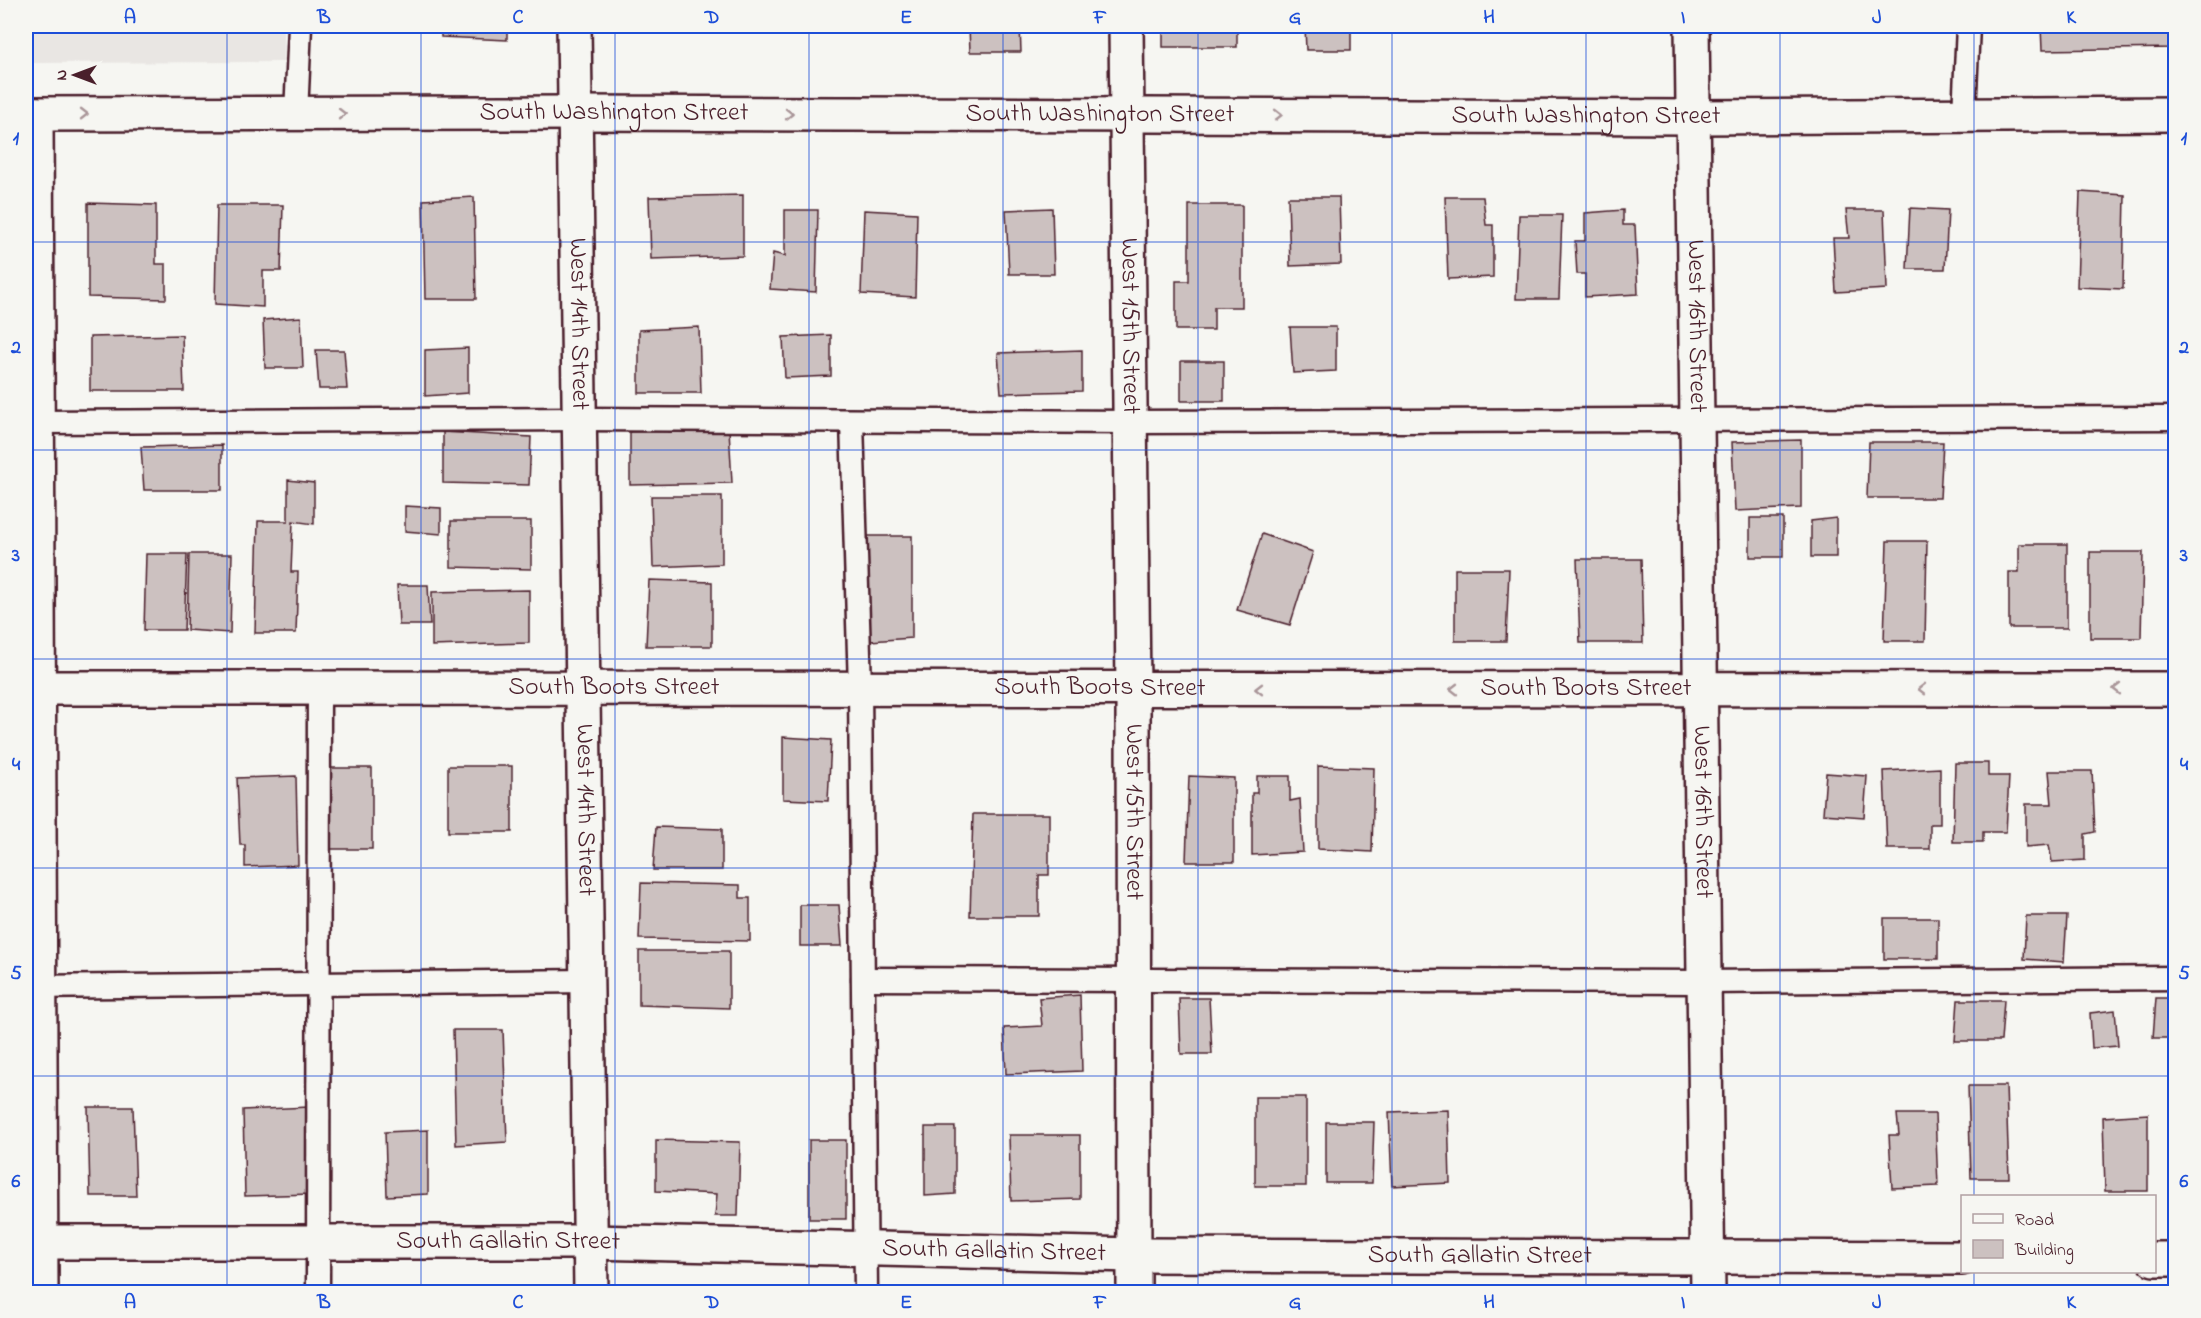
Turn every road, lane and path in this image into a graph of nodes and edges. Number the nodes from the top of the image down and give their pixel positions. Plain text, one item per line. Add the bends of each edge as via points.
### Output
1 (300, 26) edge
2 (574, 26) edge
3 (1126, 26) edge
4 (1692, 26) edge
5 (1968, 26) edge
6 (575, 113) junction
7 (31, 114) edge
8 (296, 114) junction
9 (1127, 114) junction
10 (2175, 114) edge
11 (1964, 115) junction
12 (1693, 117) junction
13 (2175, 418) edge
14 (579, 419) junction
15 (1697, 420) junction
16 (852, 421) junction
17 (37, 422) junction
18 (1130, 422) junction
19 (32, 688) edge
20 (319, 688) junction
21 (584, 688) junction
22 (860, 688) junction
23 (1133, 689) junction
24 (1701, 689) junction
25 (2175, 689) edge
26 (2175, 978) edge
27 (863, 979) junction
28 (1134, 979) junction
29 (588, 981) junction
30 (1704, 982) junction
31 (317, 984) junction
32 (33, 987) edge
33 (33, 1242) edge
34 (319, 1242) junction
35 (591, 1242) junction
36 (866, 1249) junction
37 (1134, 1255) junction
38 (1708, 1258) junction
39 (1961, 1258) edge
40 (2156, 1259) edge
41 (2175, 1259) edge
42 (41, 1293) edge
43 (318, 1293) edge
44 (591, 1293) edge
45 (866, 1293) edge
46 (1134, 1293) edge
47 (1708, 1293) edge

1 - 8 lane
2 - 6 street, West 14th Street
3 - 9 street, West 15th Street
4 - 12 street, West 16th Street
5 - 11 lane
8 -> 6 street, South Washington Street
6 -> 9 street, South Washington Street
6 - 14 street, West 14th Street
7 -> 8 street, South Washington Street
7 - 17 street
9 -> 12 street, South Washington Street
9 - 18 street, West 15th Street
10 - 11 street, South Washington Street
11 - 12 street, South Washington Street
12 - 15 street, West 16th Street
13 - 15 lane
14 - 16 lane
14 - 17 lane
14 - 21 street, West 14th Street
15 - 18 lane
15 - 24 street, West 16th Street
16 - 18 lane
16 - 22 lane
17 - 19 street
18 - 23 street, West 15th Street
19 - 20 street, South Boots Street
19 - 32 street
20 - 21 street, South Boots Street
20 - 31 lane
21 - 22 street, South Boots Street
21 - 29 street, West 14th Street
22 - 23 street, South Boots Street
22 - 27 lane
24 -> 23 street, South Boots Street
23 - 28 street, West 15th Street
25 -> 24 street, South Boots Street
24 - 30 street, West 16th Street
26 - 30 lane
27 - 28 lane
27 - 36 lane
28 - 30 lane
28 - 37 street, West 15th Street
29 - 31 lane
29 - 35 street, West 14th Street
30 - 38 street, West 16th Street
31 - 32 lane
31 - 34 lane
32 - 33 street
33 - 34 street, South Gallatin Street
33 - 42 street
34 - 35 street, South Gallatin Street
34 - 43 lane
35 - 36 street, South Gallatin Street
35 - 44 street, West 14th Street
36 - 37 street, South Gallatin Street
36 - 45 lane
37 - 38 street, South Gallatin Street
37 - 46 street, West 15th Street
38 - 39 street, South Gallatin Street
38 - 47 street, West 16th Street
40 - 41 street

